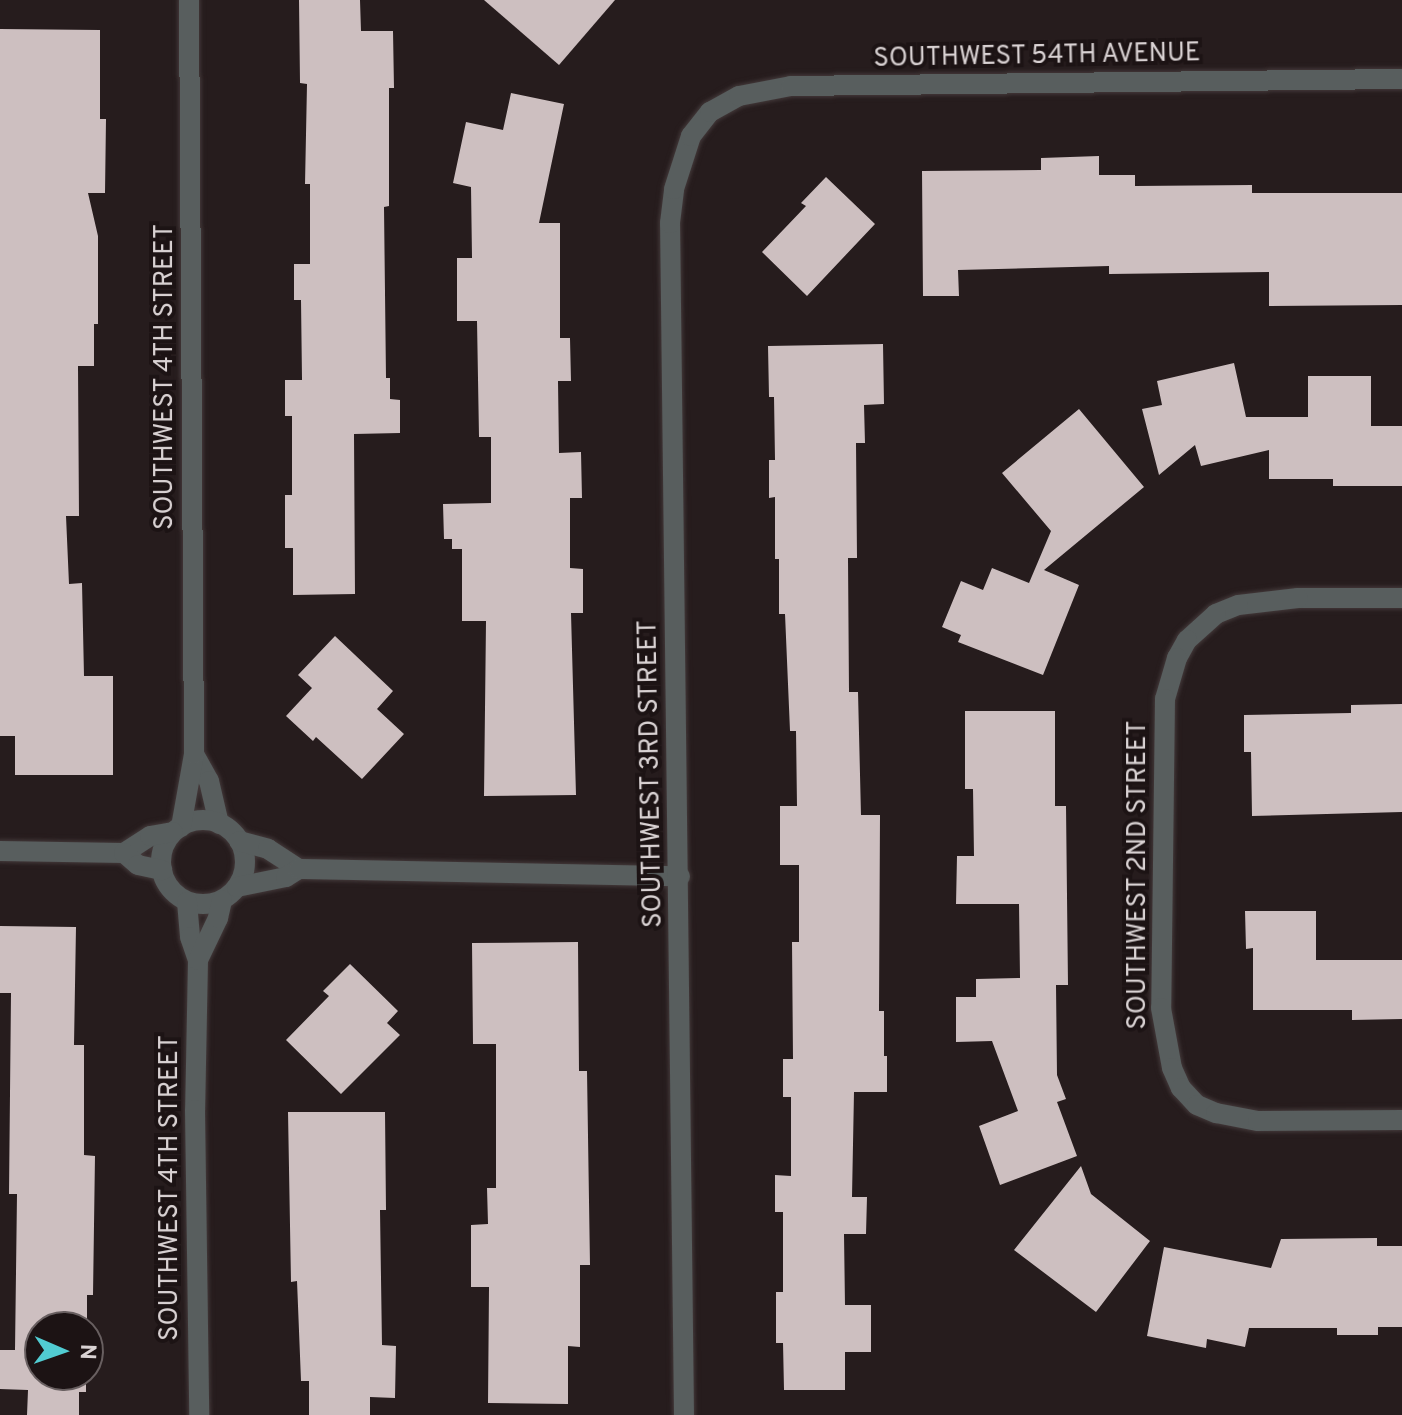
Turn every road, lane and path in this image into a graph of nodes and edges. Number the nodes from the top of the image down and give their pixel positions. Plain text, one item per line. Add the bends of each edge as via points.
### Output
1 (189, 0) edge
2 (1402, 79) edge
3 (691, 136) joint
4 (1402, 598) edge
5 (194, 754) junction
6 (219, 824) junction
7 (177, 830) junction
8 (239, 841) junction
9 (0, 851) edge
10 (124, 853) junction
11 (299, 869) junction
12 (162, 870) junction
13 (680, 876) junction
14 (229, 893) junction
15 (187, 902) junction
16 (198, 960) junction
17 (1402, 1120) edge
18 (199, 1415) edge
19 (684, 1415) edge

1 - 5 street, SOUTHWEST 4TH STREET
2 - 3 street, SOUTHWEST 54TH AVENUE via 791,86 739,96 710,112
3 - 13 street, SOUTHWEST 3RD STREET via 680,162 670,223
4 - 17 street, SOUTHWEST 2ND STREET via 1282,599 1238,605 1216,614 1187,640 1173,669 1164,710 1161,1008 1172,1068 1197,1105 1258,1121
5 - 6 street, SOUTHWEST 4TH STREET via 209,781
5 - 7 street, SOUTHWEST 4TH STREET
6 - 7 street via 198,820
6 - 8 street
7 - 10 street via 150,836
7 - 12 street, SOUTHWEST 4TH STREET via 165,843
8 - 11 street via 268,849
8 - 14 street, SOUTHWEST 4TH STREET via 245,861
9 - 10 street
10 - 12 street via 138,865
11 - 13 street
11 - 14 street
12 - 15 street via 175,894
13 - 19 street, SOUTHWEST 3RD STREET
14 - 15 street via 201,905
14 - 16 street, SOUTHWEST 4TH STREET
15 - 16 street, SOUTHWEST 4TH STREET
16 - 18 street, SOUTHWEST 4TH STREET

